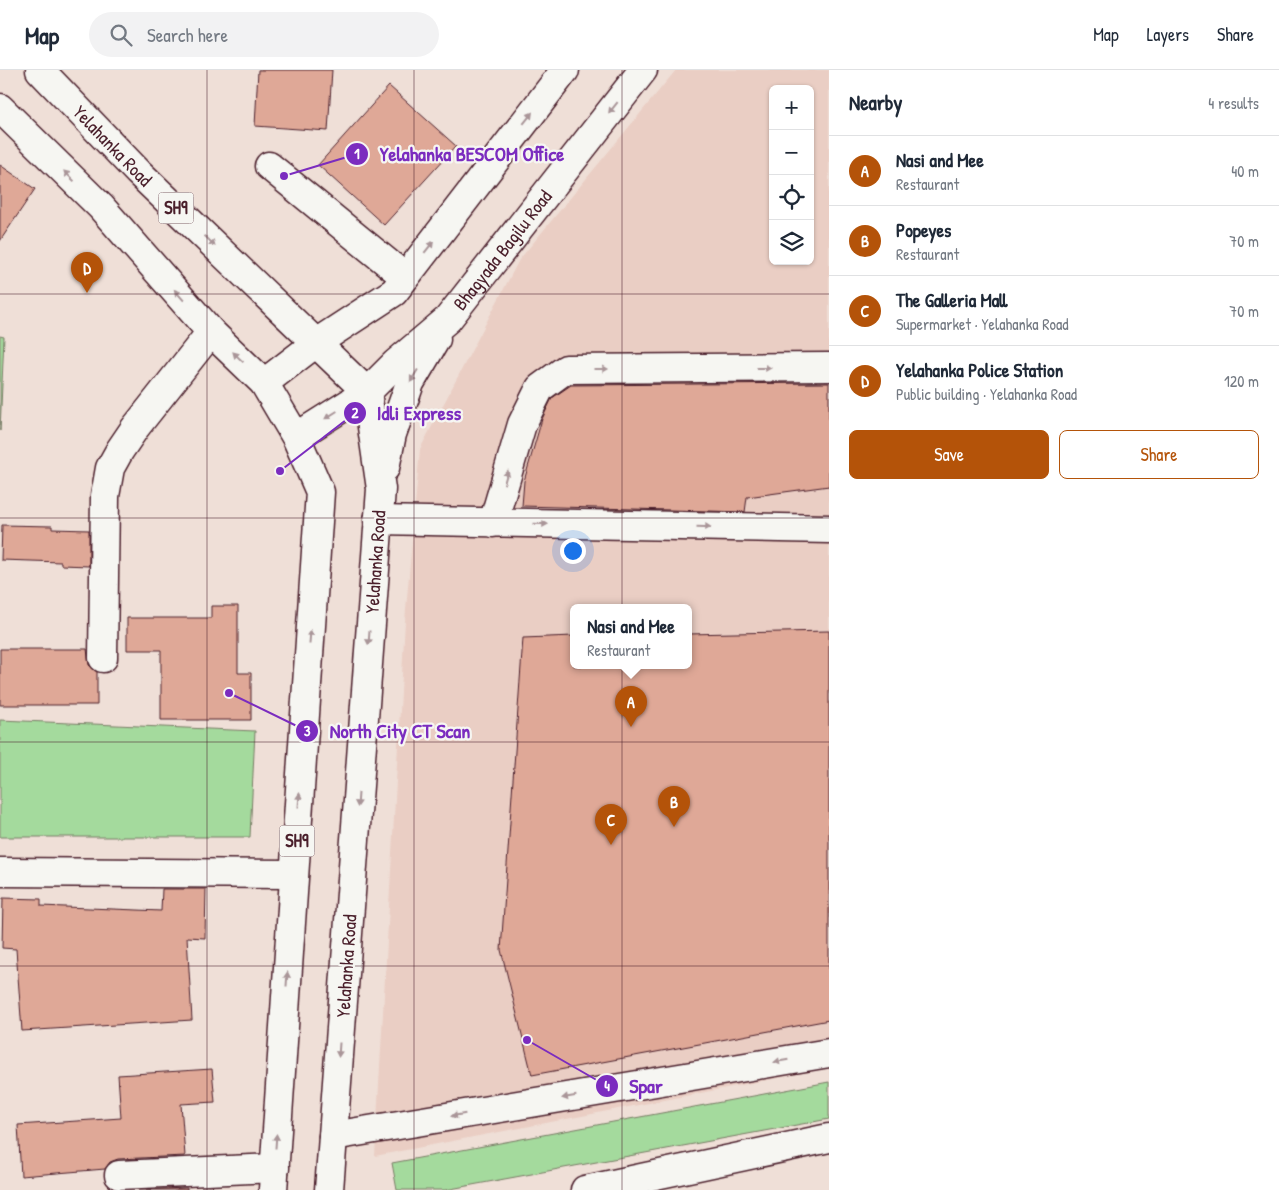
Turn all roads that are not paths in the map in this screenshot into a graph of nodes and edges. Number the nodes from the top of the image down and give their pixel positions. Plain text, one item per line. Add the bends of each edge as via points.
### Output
1 (40, 70) edge
2 (565, 70) edge
3 (643, 70) edge
4 (0, 108) edge
5 (269, 166) dead end
6 (406, 277) junction
7 (448, 319) junction
8 (212, 332) junction
9 (316, 343) junction
10 (829, 367) edge
11 (264, 383) junction
12 (367, 392) junction
13 (296, 437) junction
14 (380, 489) junction
15 (378, 520) junction
16 (493, 523) junction
17 (829, 529) edge
18 (103, 658) dead end
19 (0, 872) edge
20 (294, 874) junction
21 (829, 1053) edge
22 (333, 1136) junction
23 (829, 1138) edge
24 (119, 1175) dead end
25 (274, 1179) edge
26 (329, 1190) edge
27 (585, 1190) edge

1 -> 9 main road, Yelahanka Road / SH9 via 138,172
6 -> 2 main road
3 -> 7 main road, Bhagyada Bagilu Road
8 -> 4 main road, SH9 via 101,207
5 - 6 main road
6 - 9 main road via 394,292
7 - 12 main road, Bhagyada Bagilu Road
7 -> 14 main road via 410,383 392,434
11 -> 8 main road, SH9
8 - 18 main road via 135,428 110,468 105,496
9 - 11 main road
9 - 12 main road, Yelahanka Road / SH9
16 -> 10 main road via 522,424 540,388 566,370
11 - 13 main road, SH9
12 -> 13 main road, Bhagyada Bagilu Road
12 - 14 main road, Yelahanka Road
20 -> 13 main road, SH9 via 320,492
14 - 15 main road, Yelahanka Road
15 - 16 main road
15 -> 22 main road, Yelahanka Road
16 -> 17 main road
19 - 20 main road
25 -> 20 main road, SH9
21 -> 22 main road
22 - 26 main road, Yelahanka Road
23 - 27 main road
24 - 25 main road

